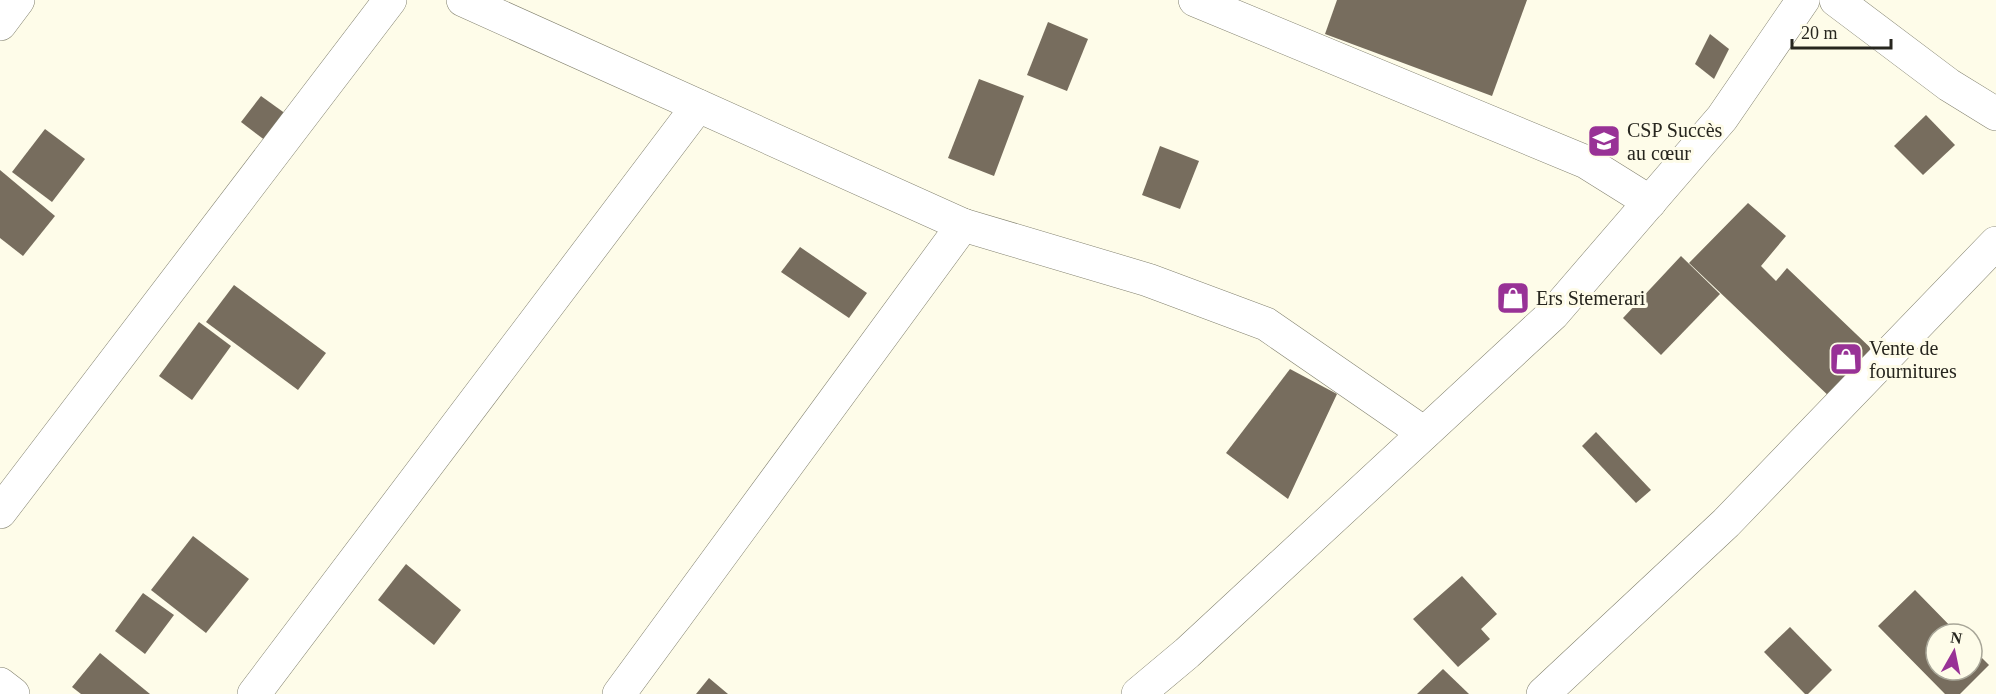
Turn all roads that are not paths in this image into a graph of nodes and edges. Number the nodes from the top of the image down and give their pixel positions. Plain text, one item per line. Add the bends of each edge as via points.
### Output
1 (18, 0) edge
2 (390, 0) edge
3 (463, 0) edge
4 (1195, 0) edge
5 (1803, 0) edge
6 (1836, 0) edge
7 (0, 24) edge
8 (698, 105) junction
9 (1996, 114) edge
10 (1650, 202) junction
11 (963, 225) junction
12 (1996, 243) edge
13 (1424, 433) junction
14 (0, 512) edge
15 (0, 684) edge
16 (13, 694) edge
17 (254, 694) edge
18 (619, 694) edge
19 (1138, 694) edge
20 (1544, 694) edge

1 - 7 street
2 - 14 street
3 - 8 street
4 - 10 street via 1586,162
5 - 10 street via 1722,118
6 - 9 street via 1949,85
8 - 11 street
8 - 17 street
10 - 13 street via 1553,314
11 - 13 street via 1148,280 1266,324
11 - 18 street
12 - 20 street via 1726,523
13 - 19 street
15 - 16 street

